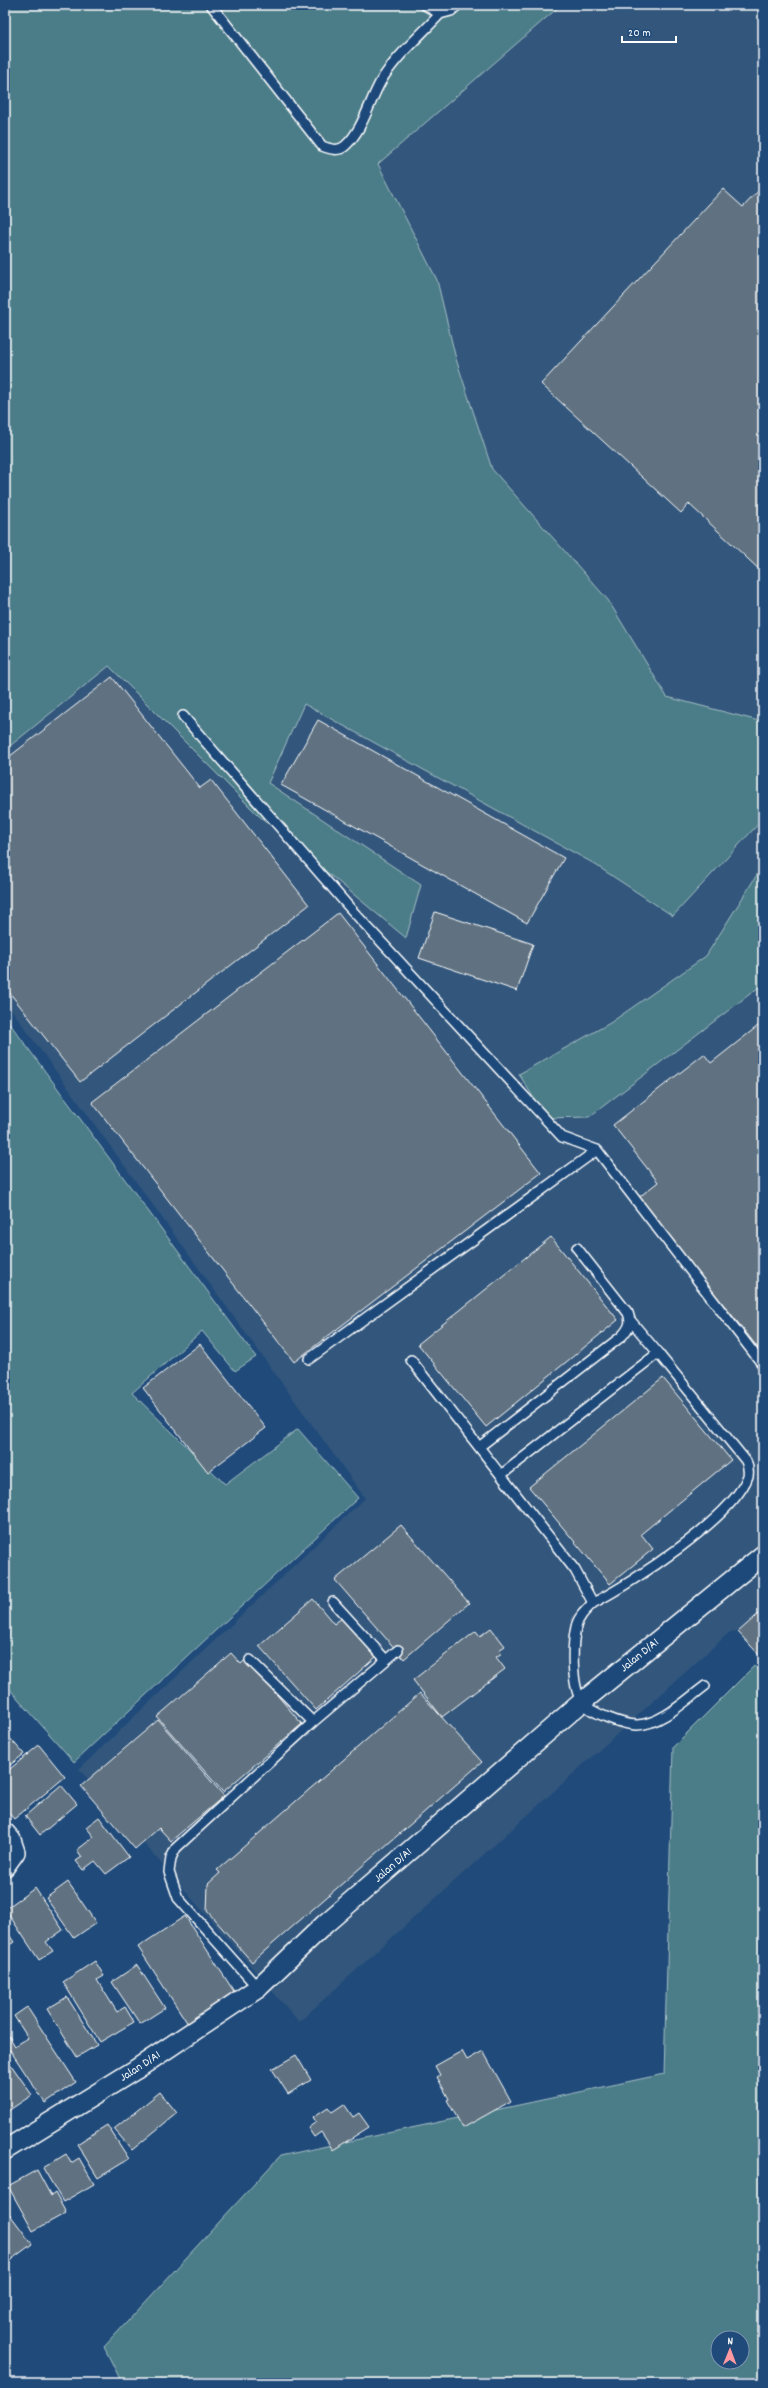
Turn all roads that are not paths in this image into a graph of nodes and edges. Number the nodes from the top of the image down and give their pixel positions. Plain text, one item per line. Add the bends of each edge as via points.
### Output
1 (211, 5) edge
2 (425, 5) edge
3 (458, 5) edge
4 (440, 14) junction
5 (183, 716) dead end
6 (597, 1150) junction
7 (577, 1248) dead end
8 (631, 1321) junction
9 (658, 1353) junction
10 (309, 1360) dead end
11 (411, 1360) dead end
12 (763, 1365) edge
13 (479, 1447) junction
14 (501, 1475) junction
15 (763, 1555) edge
16 (333, 1602) dead end
17 (593, 1603) junction
18 (398, 1650) dead end
19 (250, 1660) dead end
20 (386, 1660) junction
21 (705, 1686) dead end
22 (582, 1702) junction
23 (313, 1722) junction
24 (5, 1833) edge
25 (5, 1866) edge
26 (258, 1988) junction
27 (5, 2150) edge

1 - 4 lane via 322,146 332,150 344,147 354,136 390,68
2 - 4 lane
3 - 4 lane via 451,11
5 - 6 lane via 349,907 562,1137
6 - 10 lane
6 - 12 lane
7 - 8 lane via 628,1313
8 - 9 lane
8 - 13 lane via 622,1336
9 - 14 lane
9 - 17 lane via 746,1461 749,1474 744,1484 715,1518 646,1572
11 - 13 lane
13 - 14 lane
14 - 17 lane via 575,1570
15 - 22 street, Jalan D/A1
16 - 20 lane
17 - 22 lane via 583,1612 576,1626 573,1652 574,1675
18 - 20 lane
19 - 23 lane
20 - 23 lane
21 - 22 lane via 663,1716 638,1725 599,1714
22 - 26 street, Jalan D/A1 via 325,1924
23 - 26 lane via 176,1848 171,1858 169,1872 178,1898
24 - 25 street via 11,1840 15,1852
26 - 27 street, Jalan D/A1 via 135,2070

